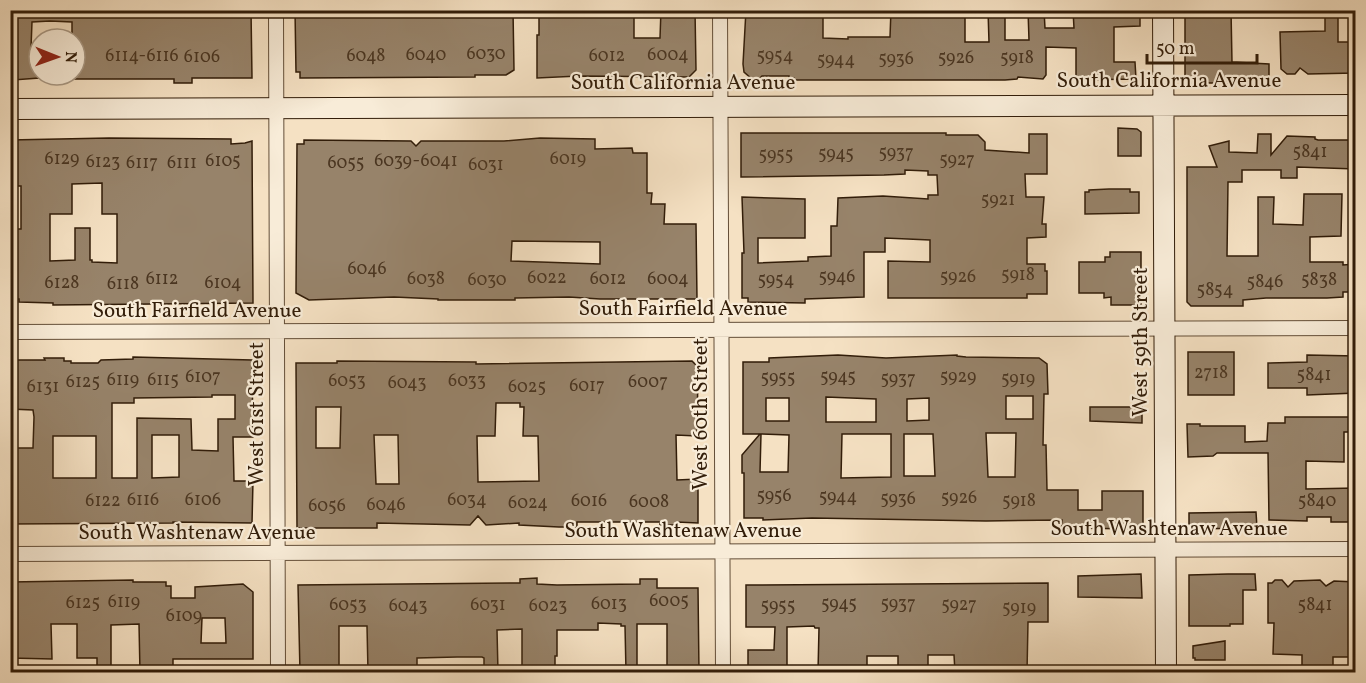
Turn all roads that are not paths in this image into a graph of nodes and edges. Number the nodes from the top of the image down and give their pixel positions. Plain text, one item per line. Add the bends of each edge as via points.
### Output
1 (276, 10) edge
2 (720, 10) edge
3 (1163, 10) edge
4 (1164, 105) junction
5 (1356, 105) edge
6 (721, 106) junction
7 (277, 108) junction
8 (10, 109) edge
9 (1356, 328) edge
10 (1164, 329) junction
11 (722, 330) junction
12 (10, 332) edge
13 (277, 332) junction
14 (1165, 549) junction
15 (1356, 549) edge
16 (723, 552) junction
17 (10, 554) edge
18 (278, 554) junction
19 (278, 672) edge
20 (723, 672) edge
21 (1166, 672) edge

1 - 7 street, West 61st Street
2 - 6 street, West 60th Street
3 - 4 street, West 59th Street
4 - 5 street, South California Avenue
4 - 6 street, South California Avenue
4 - 10 street, West 59th Street
6 - 7 street, South California Avenue
6 - 11 street, West 60th Street
7 - 8 street, South California Avenue
7 - 13 street, West 61st Street
9 - 10 street, South Fairfield Avenue
10 - 11 street, South Fairfield Avenue
10 - 14 street, West 59th Street
11 - 13 street, South Fairfield Avenue
11 - 16 street, West 60th Street
12 - 13 street, South Fairfield Avenue
13 - 18 street, West 61st Street
14 - 15 street, South Washtenaw Avenue
14 - 16 street, South Washtenaw Avenue
14 - 21 street, West 59th Street
16 - 18 street, South Washtenaw Avenue
16 - 20 street, West 60th Street
17 - 18 street, South Washtenaw Avenue
18 - 19 street, West 61st Street

